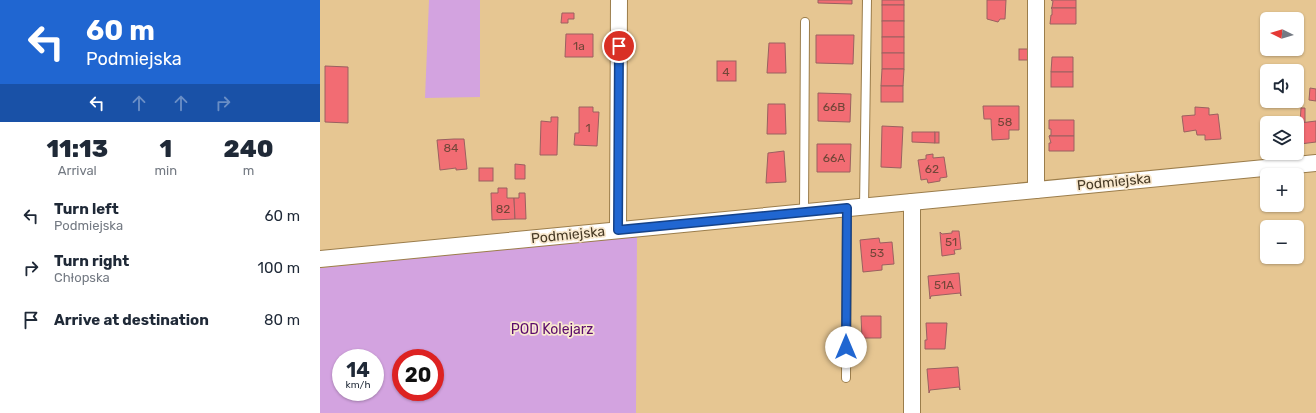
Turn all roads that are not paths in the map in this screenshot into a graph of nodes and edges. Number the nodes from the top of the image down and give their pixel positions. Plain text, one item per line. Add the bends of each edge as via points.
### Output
1 (620, 0) edge
2 (867, 0) edge
3 (1036, 0) edge
4 (805, 22) dead end
5 (1316, 163) edge
6 (1036, 190) junction
7 (912, 202) junction
8 (864, 207) junction
9 (847, 208) junction
10 (804, 212) junction
11 (618, 230) junction
12 (320, 259) edge
13 (846, 378) dead end
14 (912, 413) edge

1 - 11 street
2 - 8 lane
3 - 6 street
4 - 10 lane
5 - 6 street, Podmiejska
6 - 7 street, Podmiejska
7 - 8 street, Podmiejska
7 - 14 street
8 - 9 street, Podmiejska
9 - 10 street, Podmiejska
9 - 13 lane
10 - 11 street, Podmiejska
11 - 12 street, Podmiejska

